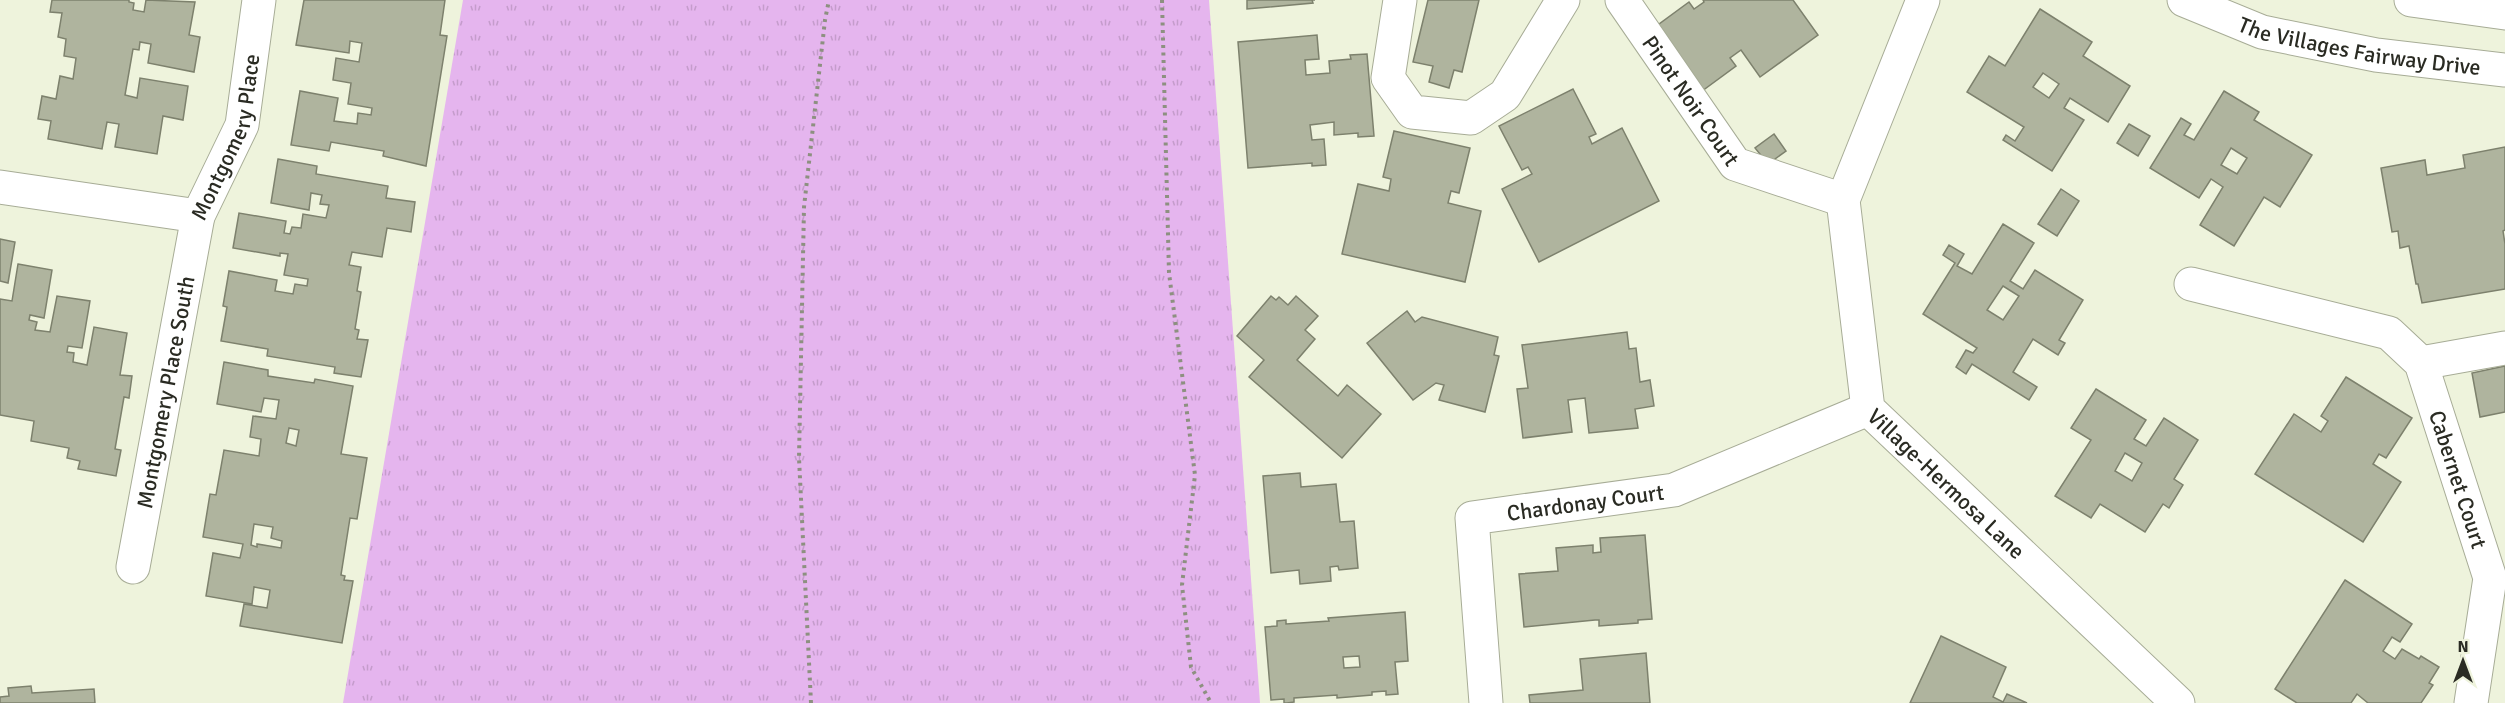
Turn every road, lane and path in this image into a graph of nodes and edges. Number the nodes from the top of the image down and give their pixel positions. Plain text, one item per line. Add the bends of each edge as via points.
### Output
1 (259, 0) edge
2 (829, 0) edge
3 (1162, 0) edge
4 (1400, 0) edge
5 (1563, 0) edge
6 (1622, 0) edge
7 (1923, 0) edge
8 (2184, 0) edge
9 (2411, 0) edge
10 (2505, 13) edge
11 (2505, 70) edge
12 (0, 187) edge
13 (1844, 200) junction
14 (198, 216) junction
15 (2192, 284) dead end
16 (2505, 348) edge
17 (2421, 363) junction
18 (1868, 409) junction
19 (133, 567) dead end
20 (811, 703) edge
21 (1211, 703) edge
22 (1486, 703) edge
23 (2178, 703) edge
24 (2471, 703) edge

1 - 14 street, Montgomery Place via 242,125
2 - 20 path via 804,207 799,458
3 - 21 path via 1169,273 1195,475 1182,585 1191,667
4 - 5 street via 1388,78 1412,112 1471,118 1505,95
6 - 13 street, Pinot Noir Court via 1735,164
7 - 13 street, Village-Hermosa Lane
8 - 11 street, The Villages Fairway Drive via 2262,32 2376,55
9 - 10 street
12 - 14 street, Montgomery Place
13 - 18 street, Village-Hermosa Lane
14 - 19 street, Montgomery Place South
15 - 17 street, Cabernet Court via 2389,333
16 - 17 street
17 - 24 street, Cabernet Court via 2490,578
18 - 22 street, Chardonay Court via 1674,490 1472,518
18 - 23 street, Village-Hermosa Lane

